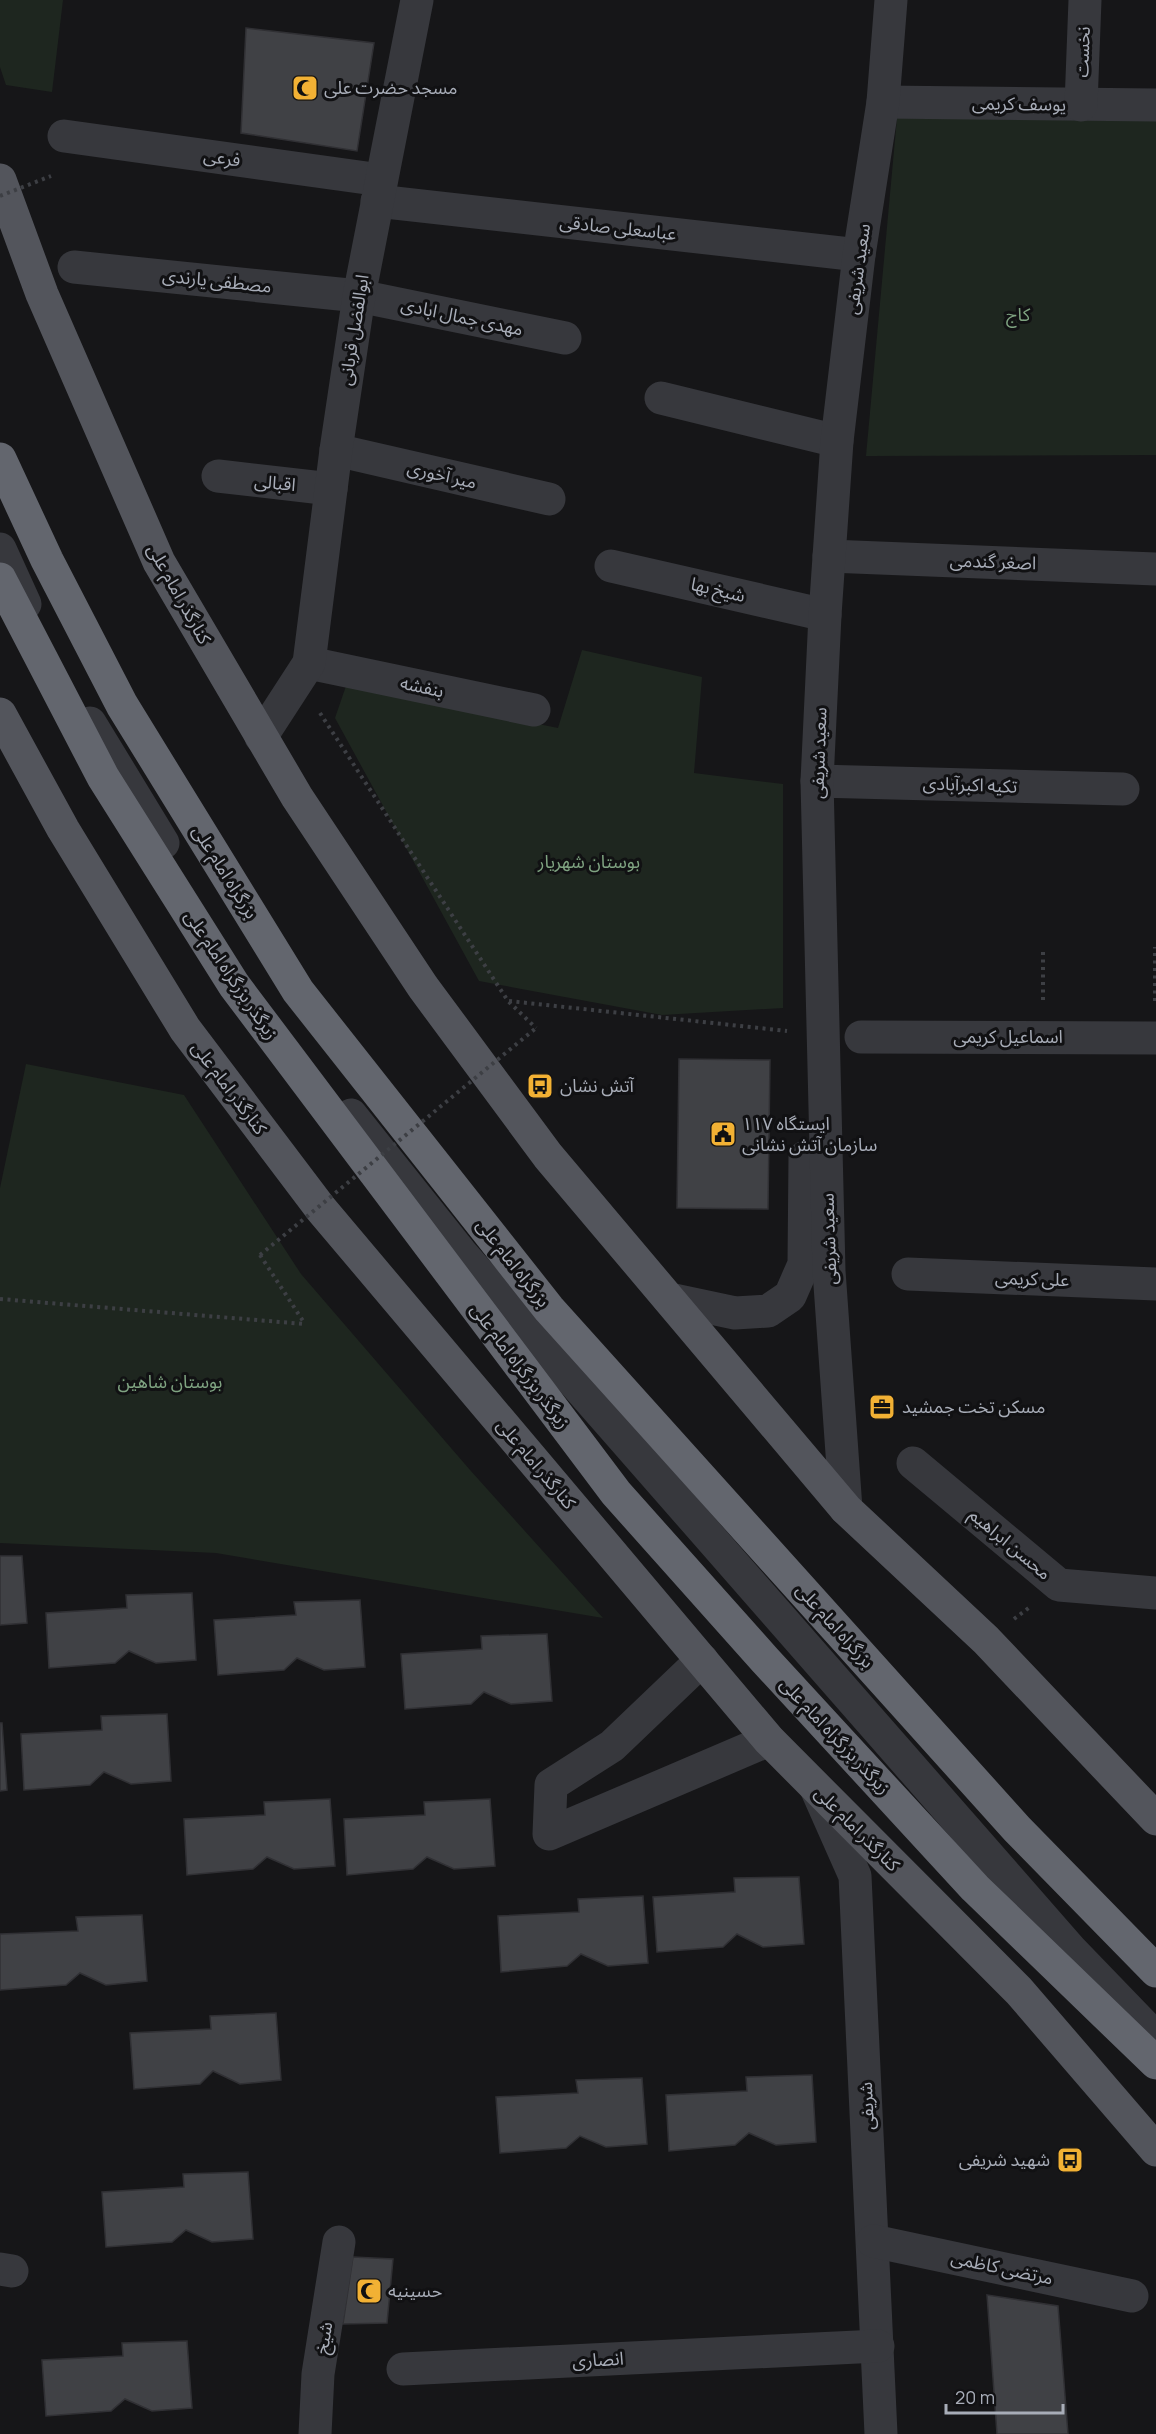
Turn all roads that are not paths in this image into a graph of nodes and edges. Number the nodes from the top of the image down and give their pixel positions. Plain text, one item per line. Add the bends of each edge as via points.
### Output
1 (417, 0) edge
2 (891, 0) edge
3 (1085, 0) edge
4 (883, 102) junction
5 (1081, 105) junction
6 (1156, 105) edge
7 (64, 136) dead end
8 (0, 180) edge
9 (379, 190) junction
10 (859, 255) junction
11 (74, 267) dead end
12 (359, 296) junction
13 (565, 338) dead end
14 (661, 398) dead end
15 (837, 441) junction
16 (336, 450) junction
17 (0, 459) edge
18 (218, 477) dead end
19 (331, 489) junction
20 (549, 499) dead end
21 (0, 549) edge
22 (829, 556) junction
23 (611, 566) dead end
24 (1156, 569) edge
25 (0, 579) edge
26 (825, 615) junction
27 (309, 663) junction
28 (534, 710) dead end
29 (0, 714) edge
30 (261, 737) junction
31 (817, 781) junction
32 (1123, 789) dead end
33 (823, 1035) junction
34 (861, 1036) dead end
35 (1156, 1038) edge
36 (908, 1274) dead end
37 (1156, 1284) edge
38 (669, 1299) junction
39 (913, 1463) dead end
40 (846, 1509) junction
41 (1156, 1593) edge
42 (702, 1660) junction
43 (769, 1740) junction
44 (815, 1786) junction
45 (1156, 1819) edge
46 (1156, 1971) edge
47 (1156, 2038) edge
48 (1156, 2063) edge
49 (1156, 2150) edge
50 (873, 2241) junction
51 (339, 2242) dead end
52 (1132, 2296) dead end
53 (878, 2346) junction
54 (403, 2370) dead end
55 (315, 2434) edge
56 (881, 2434) edge

1 - 9 street, ابوالفضل قربانی
2 - 4 street, سعید شریفی
3 - 5 street, نخست
4 - 5 street, یوسف کریمی
4 - 10 street, سعید شریفی
5 - 6 street, یوسف کریمی
7 - 9 street, فرعی
8 - 30 main road, کنارگذر امام علی via 42,294 159,562
9 - 10 street, عباسعلی صادقی
9 - 12 street, ابوالفضل قربانی
10 - 15 street, سعید شریفی
11 - 12 street, مصطفی یارندی
12 - 13 street, مهدی جمال ابادی
12 - 16 street, ابوالفضل قربانی
14 - 15 street
15 - 22 street, سعید شریفی
16 - 19 street, ابوالفضل قربانی
16 - 20 street, میر آخوری
17 - 46 highway, بزرگراه امام علی via 122,705 298,991 549,1309 1017,1829
18 - 19 street, اقبالی
19 - 27 street, ابوالفضل قربانی
21 - 47 street via 72,693 256,996 460,1253 1072,1951
22 - 24 street, اصغر گندمی
22 - 26 street, سعید شریفی
23 - 26 street, شیخ بها
25 - 48 highway, زیرگذر بزرگراه امام علی via 104,777 234,985 616,1493 975,1888
26 - 31 street, سعید شریفی
27 - 28 street, بنفشه
27 - 30 street
29 - 42 main road, کنارگذر امام علی via 63,830 185,1029 321,1209
30 - 38 main road, کنارگذر امام علی via 423,987 548,1156
31 - 32 street, تکیه اکبرآبادی
31 - 33 street, سعید شریفی
33 - 38 street via 805,1081 804,1264 790,1296 768,1311 735,1313
33 - 40 street, سعید شریفی via 829,1271
34 - 35 street, اسماعیل کریمی
36 - 37 street, علی کریمی
38 - 40 main road, کنارگذر امام علی
39 - 41 street, محسن ابراهیم via 1059,1585
40 - 45 main road, کنارگذر امام علی via 986,1640
42 - 43 main road, کنارگذر امام علی
42 - 43 street via 612,1746 551,1785 549,1834
43 - 44 main road, کنارگذر امام علی
44 - 49 main road, کنارگذر امام علی via 1019,1991
44 - 50 street, شریفی via 855,1876
50 - 52 street, مرتضی کاظمی
50 - 53 street, شریفی
51 - 55 street, شیخ via 318,2374
53 - 54 street, انصاری
53 - 56 street, شریفی

